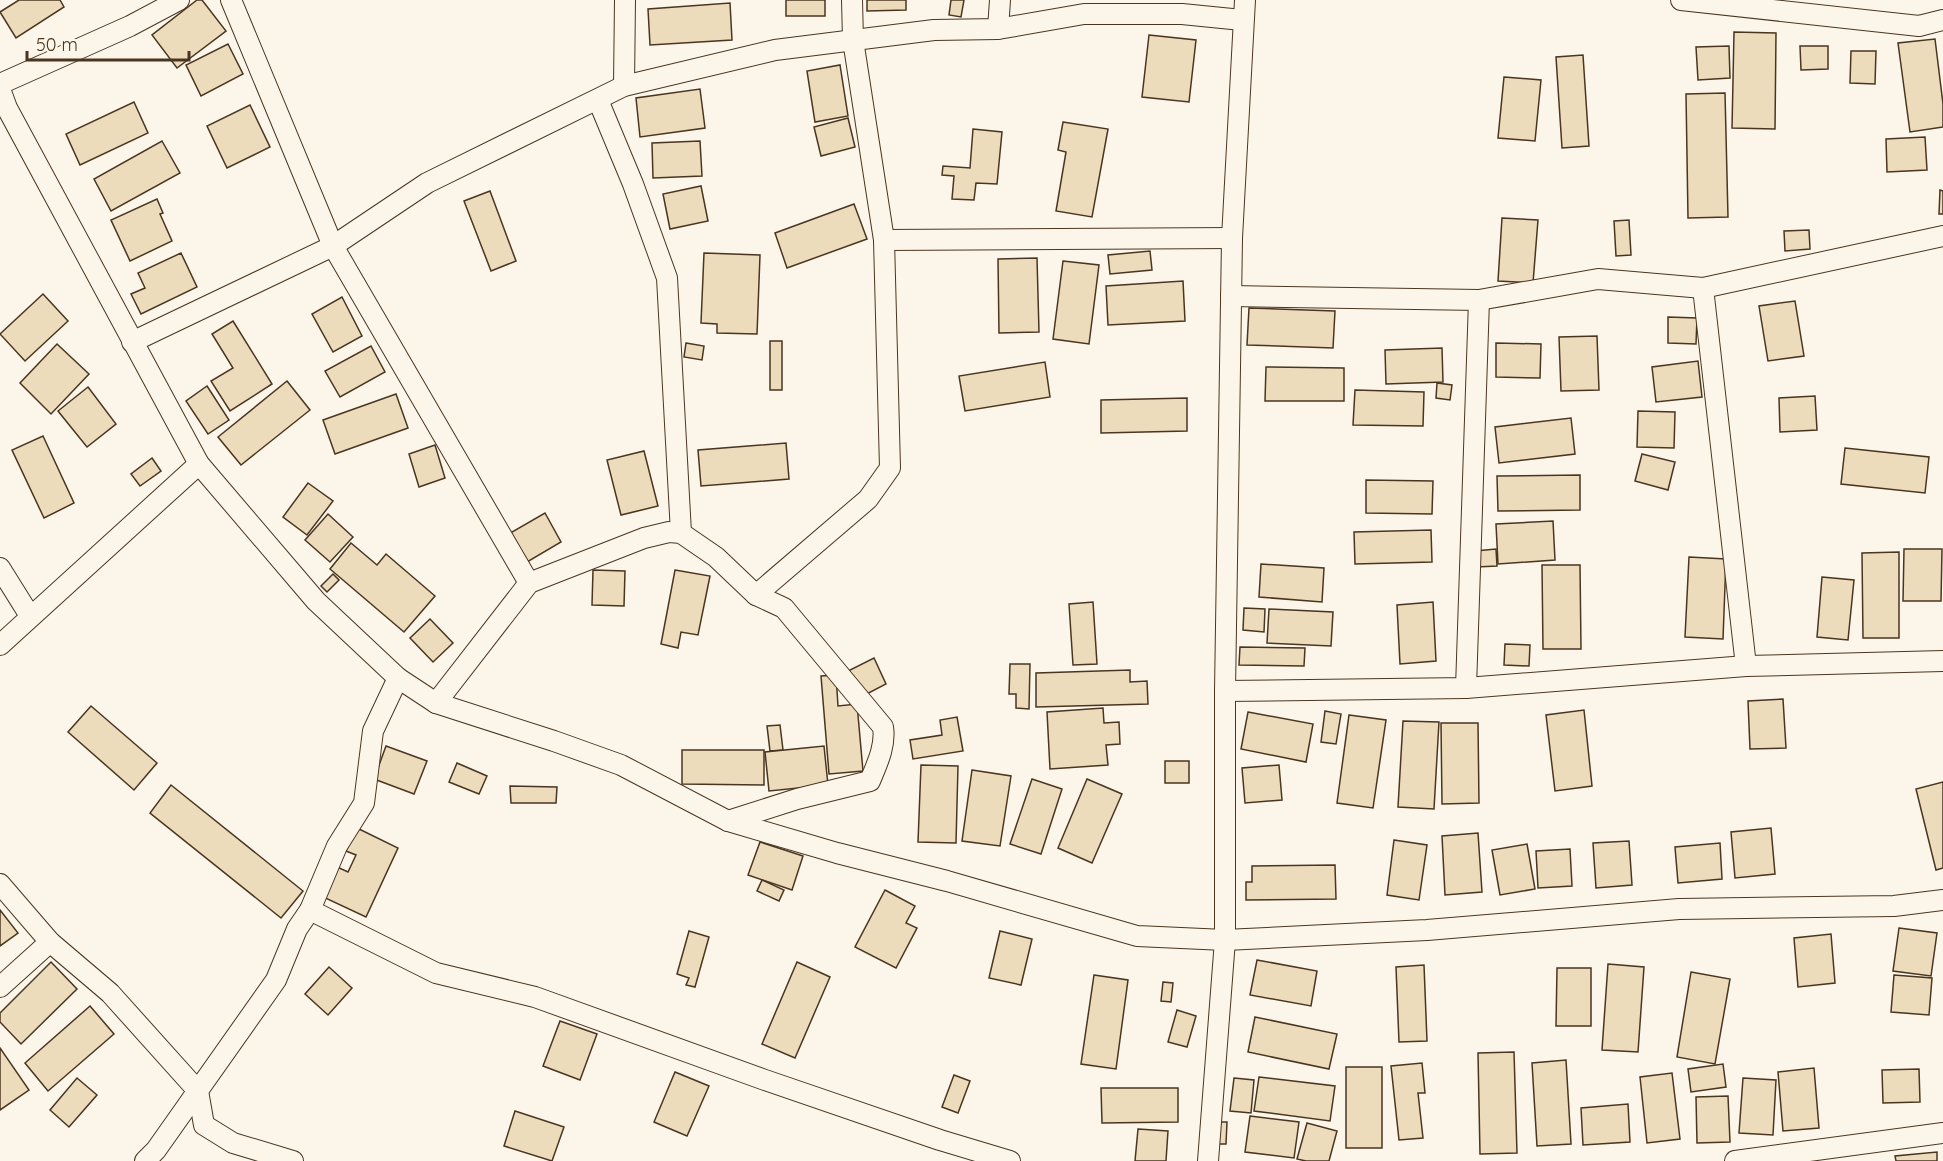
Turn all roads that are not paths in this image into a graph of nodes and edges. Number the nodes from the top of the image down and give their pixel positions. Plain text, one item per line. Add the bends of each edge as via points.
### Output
1 (179, 0) edge
2 (231, 0) edge
3 (625, 0) edge
4 (852, 0) edge
5 (1000, 0) edge
6 (1245, 0) edge
7 (1681, 0) edge
8 (1242, 20) junction
9 (1943, 20) edge
10 (998, 29) junction
11 (853, 40) junction
12 (0, 84) edge
13 (624, 86) junction
14 (598, 100) junction
15 (2, 103) edge
16 (1943, 236) edge
17 (1232, 238) junction
18 (884, 240) junction
19 (333, 246) junction
20 (1703, 288) junction
21 (1232, 296) junction
22 (1479, 300) junction
23 (132, 342) junction
24 (199, 464) junction
25 (681, 532) junction
26 (0, 568) edge
27 (529, 583) junction
28 (756, 595) junction
29 (30, 616) junction
30 (0, 645) edge
31 (1943, 661) edge
32 (1746, 666) junction
33 (398, 678) junction
34 (1466, 688) junction
35 (1225, 691) junction
36 (436, 704) junction
37 (728, 821) junction
38 (0, 884) edge
39 (1943, 900) edge
40 (310, 910) junction
41 (1225, 940) junction
42 (50, 942) junction
43 (0, 987) edge
44 (198, 1091) junction
45 (1943, 1134) edge
46 (144, 1161) edge
47 (293, 1161) edge
48 (1010, 1161) edge
49 (1208, 1161) edge
50 (1735, 1161) edge

1 - 12 street
2 - 19 street
3 - 13 street
4 - 11 street
5 - 10 street
6 - 8 street
7 - 9 street via 1920,26
8 - 10 street via 1084,14
8 - 17 street
10 - 11 street via 934,30
11 - 13 street via 775,50
11 - 18 street
13 - 14 street
14 - 19 street via 427,183
14 - 25 street via 668,278
15 - 23 street
16 - 20 street
17 - 18 street
17 - 21 street
18 - 28 street via 890,468 868,499
19 - 23 street
19 - 27 street
20 - 22 street via 1598,279
20 - 32 street
21 - 22 street
21 - 35 street
22 - 34 street
23 - 24 street
24 - 29 street
24 - 33 street via 316,601
25 - 27 street via 644,538
25 - 28 street via 716,557
26 - 29 street
27 - 36 street
28 - 37 street via 784,608 883,727 883,747 870,781
29 - 30 street
31 - 32 street
32 - 34 street
33 - 36 street
33 - 40 street via 373,731 364,803 337,846
34 - 35 street
35 - 41 street
36 - 37 street via 621,765
37 - 41 street via 1137,936
38 - 42 street
39 - 41 street via 1893,906 1678,909 1426,930
40 - 44 street via 297,929 276,980
40 - 48 street via 436,973 535,997 765,1080
41 - 49 street
42 - 43 street
42 - 44 street via 110,993
44 - 46 street
44 - 47 street via 204,1125 234,1143
45 - 50 street

